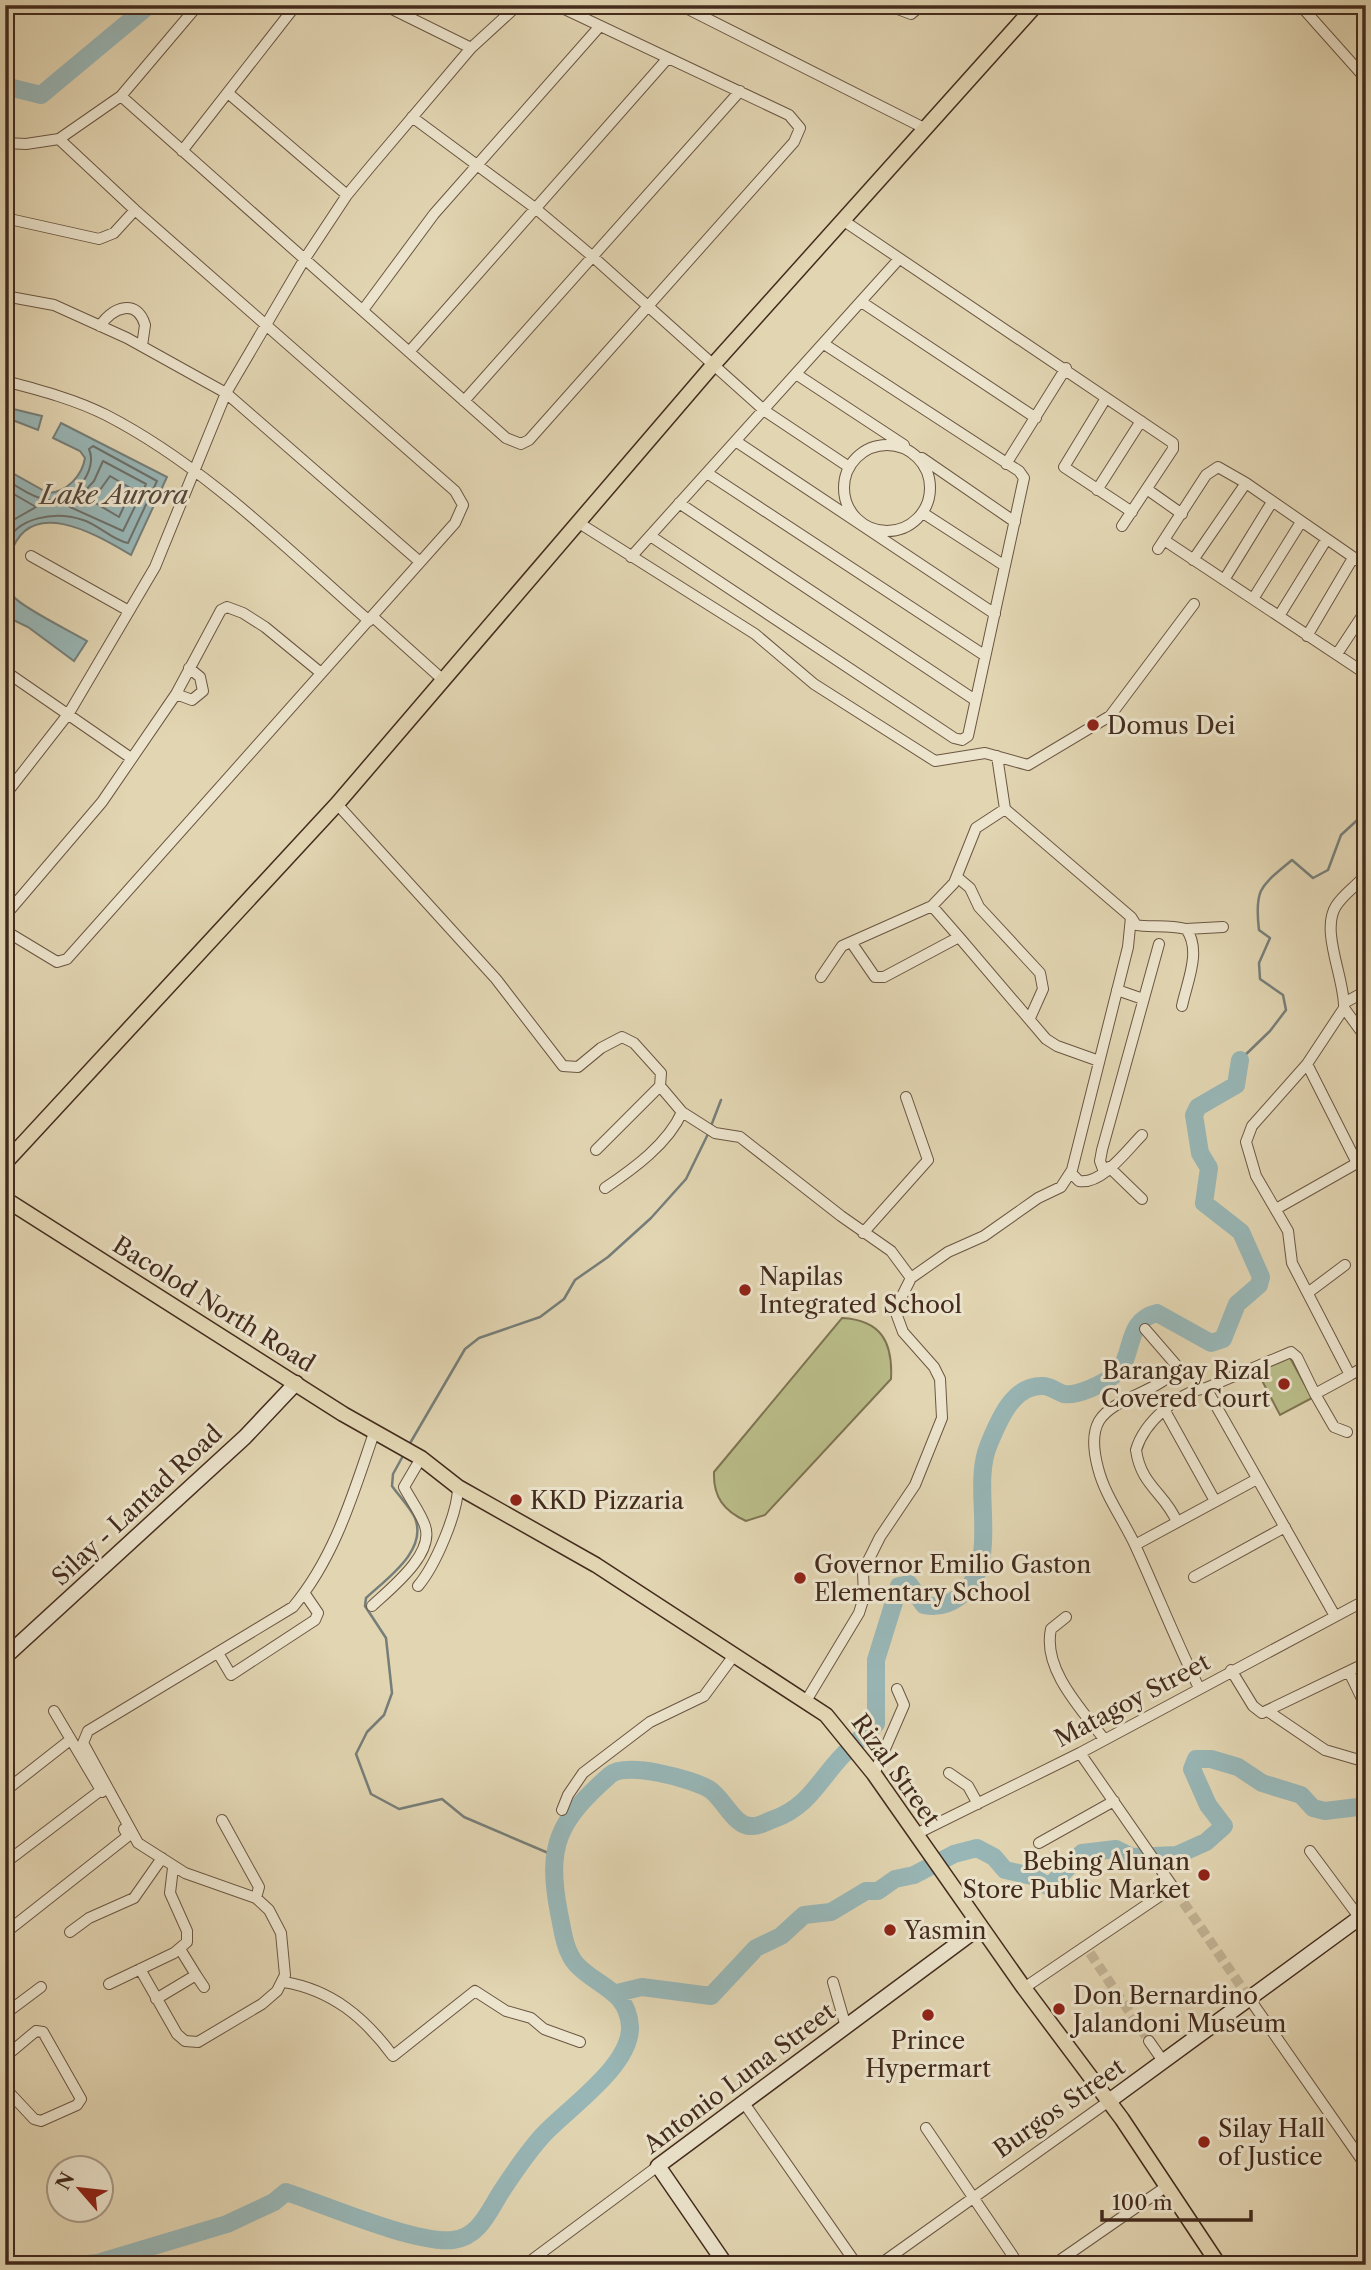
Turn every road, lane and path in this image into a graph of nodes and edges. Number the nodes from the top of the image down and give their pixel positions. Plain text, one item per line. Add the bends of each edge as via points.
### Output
1 (198, 5) edge
2 (296, 5) edge
3 (384, 5) edge
4 (519, 5) edge
5 (556, 5) edge
6 (680, 5) edge
7 (887, 5) edge
8 (922, 5) edge
9 (1035, 5) edge
10 (1300, 5) edge
11 (600, 26) junction
12 (471, 48) junction
13 (668, 58) junction
14 (1366, 79) edge
15 (740, 91) junction
16 (228, 93) junction
17 (121, 96) junction
18 (412, 117) junction
19 (926, 129) junction
20 (59, 139) junction
21 (5, 143) edge
22 (182, 151) junction
23 (476, 165) junction
24 (347, 195) junction
25 (535, 208) junction
26 (135, 210) junction
27 (5, 218) edge
28 (844, 221) junction
29 (592, 256) junction
30 (899, 259) junction
31 (304, 260) junction
32 (5, 296) edge
33 (863, 303) junction
34 (649, 306) junction
35 (363, 310) junction
36 (264, 324) junction
37 (100, 326) junction
38 (824, 344) junction
39 (142, 346) junction
40 (409, 352) junction
41 (714, 364) junction
42 (1068, 370) junction
43 (796, 374) junction
44 (5, 381) edge
45 (226, 393) junction
46 (1106, 398) junction
47 (464, 401) junction
48 (765, 411) junction
49 (1036, 418) junction
50 (1141, 421) junction
51 (737, 442) junction
52 (911, 451) junction
53 (1006, 464) junction
54 (849, 467) junction
55 (195, 470) junction
56 (707, 473) junction
57 (1246, 483) junction
58 (1148, 489) junction
59 (1097, 490) junction
60 (1272, 502) junction
61 (679, 503) junction
62 (1132, 512) junction
63 (923, 513) junction
64 (1182, 514) junction
65 (1015, 522) junction
66 (1301, 522) junction
67 (579, 523) junction
68 (1122, 526) dead end
69 (865, 527) junction
70 (652, 537) junction
71 (1326, 540) junction
72 (32, 556) dead end
73 (631, 557) junction
74 (1353, 558) junction
75 (1193, 560) junction
76 (421, 562) junction
77 (1005, 566) junction
78 (1366, 566) edge
79 (1224, 580) junction
80 (1253, 599) junction
81 (1194, 604) dead end
82 (1366, 610) edge
83 (129, 611) junction
84 (995, 614) junction
85 (1279, 616) junction
86 (371, 619) junction
87 (1307, 636) junction
88 (1337, 653) junction
89 (984, 655) junction
90 (189, 668) junction
91 (5, 671) edge
92 (321, 673) junction
93 (1365, 673) edge
94 (442, 679) junction
95 (176, 694) junction
96 (975, 700) junction
97 (69, 713) junction
98 (997, 756) junction
99 (131, 758) junction
100 (5, 795) edge
101 (337, 804) junction
102 (1005, 809) junction
103 (1366, 874) edge
104 (957, 877) junction
105 (932, 906) junction
106 (1131, 917) junction
107 (5, 922) edge
108 (1223, 927) dead end
109 (1186, 929) junction
110 (959, 937) junction
111 (851, 942) junction
112 (1159, 943) dead end
113 (821, 977) dead end
114 (1117, 990) junction
115 (1366, 991) edge
116 (1143, 999) junction
117 (1182, 1006) dead end
118 (1344, 1006) junction
119 (1030, 1018) junction
120 (1366, 1038) edge
121 (1099, 1061) junction
122 (1307, 1064) junction
123 (660, 1086) junction
124 (906, 1097) dead end
125 (682, 1112) junction
126 (1142, 1135) dead end
127 (596, 1150) dead end
128 (1361, 1161) edge
129 (5, 1163) edge
130 (1106, 1170) junction
131 (1070, 1173) junction
132 (605, 1188) dead end
133 (5, 1199) edge
134 (1142, 1199) dead end
135 (1276, 1209) junction
136 (863, 1233) junction
137 (1345, 1265) dead end
138 (911, 1278) junction
139 (1308, 1292) junction
140 (1145, 1329) dead end
141 (1366, 1366) edge
142 (1350, 1375) junction
143 (296, 1383) junction
144 (1206, 1388) junction
145 (1315, 1394) junction
146 (1165, 1411) junction
147 (1347, 1432) dead end
148 (374, 1433) junction
149 (400, 1447) joint
150 (418, 1457) junction
151 (1257, 1479) junction
152 (457, 1487) junction
153 (1215, 1501) junction
154 (1177, 1522) junction
155 (1284, 1527) junction
156 (1135, 1545) junction
157 (1194, 1577) dead end
158 (418, 1586) dead end
159 (305, 1594) junction
160 (1366, 1600) edge
161 (372, 1606) dead end
162 (1335, 1616) junction
163 (1066, 1617) dead end
164 (218, 1653) junction
165 (735, 1654) junction
166 (5, 1657) edge
167 (1366, 1663) edge
168 (1231, 1670) junction
169 (1349, 1672) junction
170 (1199, 1688) junction
171 (897, 1689) dead end
172 (806, 1701) junction
173 (1366, 1707) edge
174 (54, 1711) dead end
175 (1269, 1712) junction
176 (1104, 1739) junction
177 (70, 1740) junction
178 (1080, 1753) junction
179 (1366, 1762) edge
180 (948, 1773) dead end
181 (874, 1774) junction
182 (101, 1790) junction
183 (5, 1791) edge
184 (1114, 1801) junction
185 (978, 1804) junction
186 (562, 1810) dead end
187 (222, 1820) dead end
188 (916, 1834) junction
189 (1039, 1843) dead end
190 (1310, 1851) dead end
191 (162, 1858) junction
192 (5, 1863) edge
193 (173, 1867) junction
194 (256, 1898) junction
195 (1363, 1915) edge
196 (981, 1927) junction
197 (70, 1932) dead end
198 (5, 1933) edge
199 (180, 1949) junction
200 (140, 1969) junction
201 (196, 1975) junction
202 (284, 1982) junction
203 (833, 1982) dead end
204 (108, 1984) dead end
205 (41, 1987) dead end
206 (204, 1987) dead end
207 (1024, 1988) junction
208 (1250, 1998) junction
209 (156, 1999) junction
210 (5, 2014) edge
211 (846, 2027) junction
212 (1149, 2040) tunnel mouth
213 (580, 2042) dead end
214 (5, 2057) edge
215 (1163, 2062) junction
216 (5, 2088) edge
217 (1110, 2101) junction
218 (744, 2103) junction
219 (926, 2128) dead end
220 (658, 2166) junction
221 (1366, 2166) edge
222 (1167, 2186) junction
223 (973, 2197) junction
224 (525, 2265) edge
225 (726, 2265) edge
226 (857, 2265) edge
227 (879, 2265) edge
228 (1019, 2265) edge
229 (1053, 2265) edge
230 (1219, 2265) edge

1 - 17 street
2 - 16 street
3 - 12 street
4 - 12 street
5 - 11 street
6 - 19 street
7 - 8 street via 911,14
9 - 19 main road
10 - 14 street
11 - 13 street
11 - 23 street
12 - 18 street
13 - 15 street
13 - 25 street
15 - 29 street
15 - 34 street via 794,118 799,134
16 - 22 street
16 - 24 street
17 - 20 street
17 - 22 street
18 - 23 street
18 - 24 street
19 - 28 main road
20 - 21 street
20 - 26 street
22 - 31 street
23 - 25 street
23 - 35 street
24 - 31 street
25 - 29 street
25 - 40 street
26 - 27 street via 114,233 99,239
26 - 36 street
28 - 30 street
28 - 41 main road
29 - 34 street
29 - 47 street
30 - 33 street
30 - 42 street
31 - 35 street
31 - 36 street
32 - 37 street via 54,304
33 - 38 street
33 - 49 street
34 - 41 street
34 - 47 street via 521,444 506,438
35 - 40 street
36 - 45 street
36 - 76 street via 463,500 461,514
37 - 39 street
37 - 39 street via 117,310 133,308 145,325
38 - 43 street
38 - 53 street
39 - 45 street
40 - 47 street
41 - 48 street
41 - 67 main road
42 - 46 street
42 - 49 street
43 - 48 street
43 - 52 street
44 - 55 street via 105,415
45 - 55 street
45 - 76 street
46 - 50 street
46 - 59 street via 1064,467
48 - 51 street
48 - 54 street
49 - 53 street
50 - 58 street via 1173,443
50 - 59 street
51 - 56 street
51 - 69 street
52 - 54 street via 882,445 869,449
52 - 63 street via 929,475 931,490
52 - 65 street
53 - 65 street via 1024,478
54 - 69 street via 844,493 847,507
55 - 83 street via 155,567
55 - 86 street
56 - 61 street
56 - 89 street
57 - 60 street
57 - 64 street via 1217,467
57 - 75 street
58 - 62 street
58 - 64 street
59 - 62 street
60 - 66 street
60 - 79 street
61 - 70 street
61 - 96 street
62 - 68 street
63 - 69 street via 908,527 894,531
63 - 77 street
64 - 75 street via 1161,544
65 - 77 street
66 - 71 street
66 - 80 street
67 - 73 street
67 - 94 main road
69 - 84 street
70 - 73 street
70 - 96 street via 954,738 968,736
71 - 74 street
71 - 85 street
72 - 83 street
73 - 98 street via 755,634 814,684 932,761 985,752
74 - 78 street
74 - 87 street
75 - 79 street
76 - 86 street
77 - 84 street
79 - 80 street
80 - 85 street
81 - 98 street via 1110,716 1032,764
82 - 88 street
83 - 97 street
84 - 89 street
85 - 87 street
86 - 92 street
86 - 94 street
87 - 88 street
88 - 93 street
89 - 96 street
90 - 92 street via 217,615 227,607 265,627
90 - 95 street
90 - 95 street via 200,677 204,691 192,700
91 - 97 street
92 - 107 street via 67,959 57,962 9,933
94 - 101 main road
95 - 99 street
97 - 99 street
97 - 100 street
98 - 102 street
99 - 107 street via 102,802 10,910
101 - 123 street via 496,979 563,1066 578,1068 622,1037 634,1043 661,1073
101 - 129 main road
102 - 104 street via 976,828
102 - 106 street
103 - 118 street via 1342,897 1330,923
104 - 105 street
104 - 119 street via 1040,973 1043,989
105 - 110 street
105 - 111 street
106 - 109 street via 1136,925 1145,927 1165,924
106 - 114 street
108 - 109 street
109 - 117 street via 1195,946
110 - 111 street via 878,978
110 - 119 street
111 - 113 street via 835,953
112 - 116 street
114 - 116 street
114 - 121 street
115 - 118 street
116 - 130 street via 1100,1161
118 - 120 street
118 - 122 street
119 - 121 street via 1057,1046
121 - 131 street
122 - 128 street
122 - 135 street via 1252,1126 1246,1142 1256,1176
123 - 125 street
123 - 127 street
124 - 136 street via 928,1160
125 - 132 street via 665,1137
125 - 136 street via 715,1133 740,1137
126 - 130 street
128 - 135 street
130 - 131 street via 1086,1182
130 - 134 street
131 - 138 street via 1061,1187
133 - 143 main road, Bacolod North Road
135 - 139 street via 1289,1237 1292,1263
136 - 138 street via 891,1251
137 - 139 street
138 - 172 street via 896,1313 902,1332 940,1379 942,1418 915,1485 863,1571 859,1613
139 - 142 street
140 - 156 street via 1175,1361 1176,1370 1107,1412 1094,1441 1106,1492
141 - 142 street
142 - 145 street
143 - 148 main road, Bacolod North Road
143 - 166 street, Silay - Lantad Road via 244,1437
144 - 145 street via 1291,1352
144 - 146 street via 1183,1395
144 - 151 street
145 - 147 street via 1334,1427
146 - 153 street
146 - 154 street via 1147,1429 1136,1450 1147,1482
148 - 149 main road, Bacolod North Road
148 - 159 street via 347,1511
149 - 150 main road, Rizal Street
150 - 152 main road, Rizal Street
150 - 161 street via 404,1487 426,1527 426,1543 414,1565
151 - 153 street
151 - 155 street
152 - 158 street via 458,1499 438,1551
152 - 165 main road, Rizal Street via 596,1565
153 - 154 street
154 - 156 street
155 - 157 street
155 - 162 street
156 - 170 street
159 - 164 street via 293,1607
159 - 164 street via 318,1613 315,1620 231,1675
160 - 162 street, Matagoy Street
162 - 168 street, Matagoy Street
163 - 176 street via 1051,1629 1054,1663
164 - 191 street via 88,1731 84,1738 131,1835
165 - 172 main road, Rizal Street
165 - 186 street via 704,1696 650,1722 583,1773
167 - 169 street
168 - 170 street, Matagoy Street
168 - 175 street via 1253,1706
169 - 173 street
169 - 175 street
170 - 176 street, Matagoy Street
171 - 181 street via 904,1705
172 - 181 main road, Rizal Street via 840,1729
174 - 177 street
175 - 179 street via 1325,1750
176 - 178 street, Matagoy Street
177 - 182 street
177 - 183 street
178 - 184 street
178 - 185 street, Matagoy Street
180 - 185 street via 968,1786
181 - 188 main road, Rizal Street
182 - 192 street
182 - 198 street via 128,1836
184 - 189 street
184 - 207 street via 1174,1889
185 - 188 street, Matagoy Street
187 - 194 street via 259,1887
188 - 196 main road, Rizal Street
190 - 195 street
191 - 193 street
191 - 197 street via 134,1898
193 - 194 street
193 - 199 street via 172,1900 187,1931 187,1942
194 - 202 street via 269,1910 281,1933
195 - 208 street, Burgos Street
196 - 207 main road, Rizal Street
196 - 211 street, Antonio Luna Street
199 - 200 street
199 - 201 street
200 - 204 street
200 - 209 street
201 - 206 street
201 - 209 street
202 - 209 street via 262,2004 192,2043 177,2034
202 - 213 street via 321,1992 360,2016 393,2056 475,1990 506,2011
203 - 211 street
205 - 210 street
207 - 217 main road, Rizal Street
208 - 215 street, Burgos Street
208 - 221 street
211 - 218 street, Antonio Luna Street
212 - 215 street
214 - 216 street via 36,2031 43,2032 81,2099 77,2105 37,2120
215 - 217 street, Burgos Street
217 - 222 main road, Rizal Street
217 - 223 street, Burgos Street
218 - 220 street, Antonio Luna Street
218 - 226 street
219 - 223 street
220 - 224 street, Antonio Luna Street
220 - 225 street
222 - 229 street
222 - 230 main road, Rizal Street
223 - 227 street, Burgos Street
223 - 228 street

